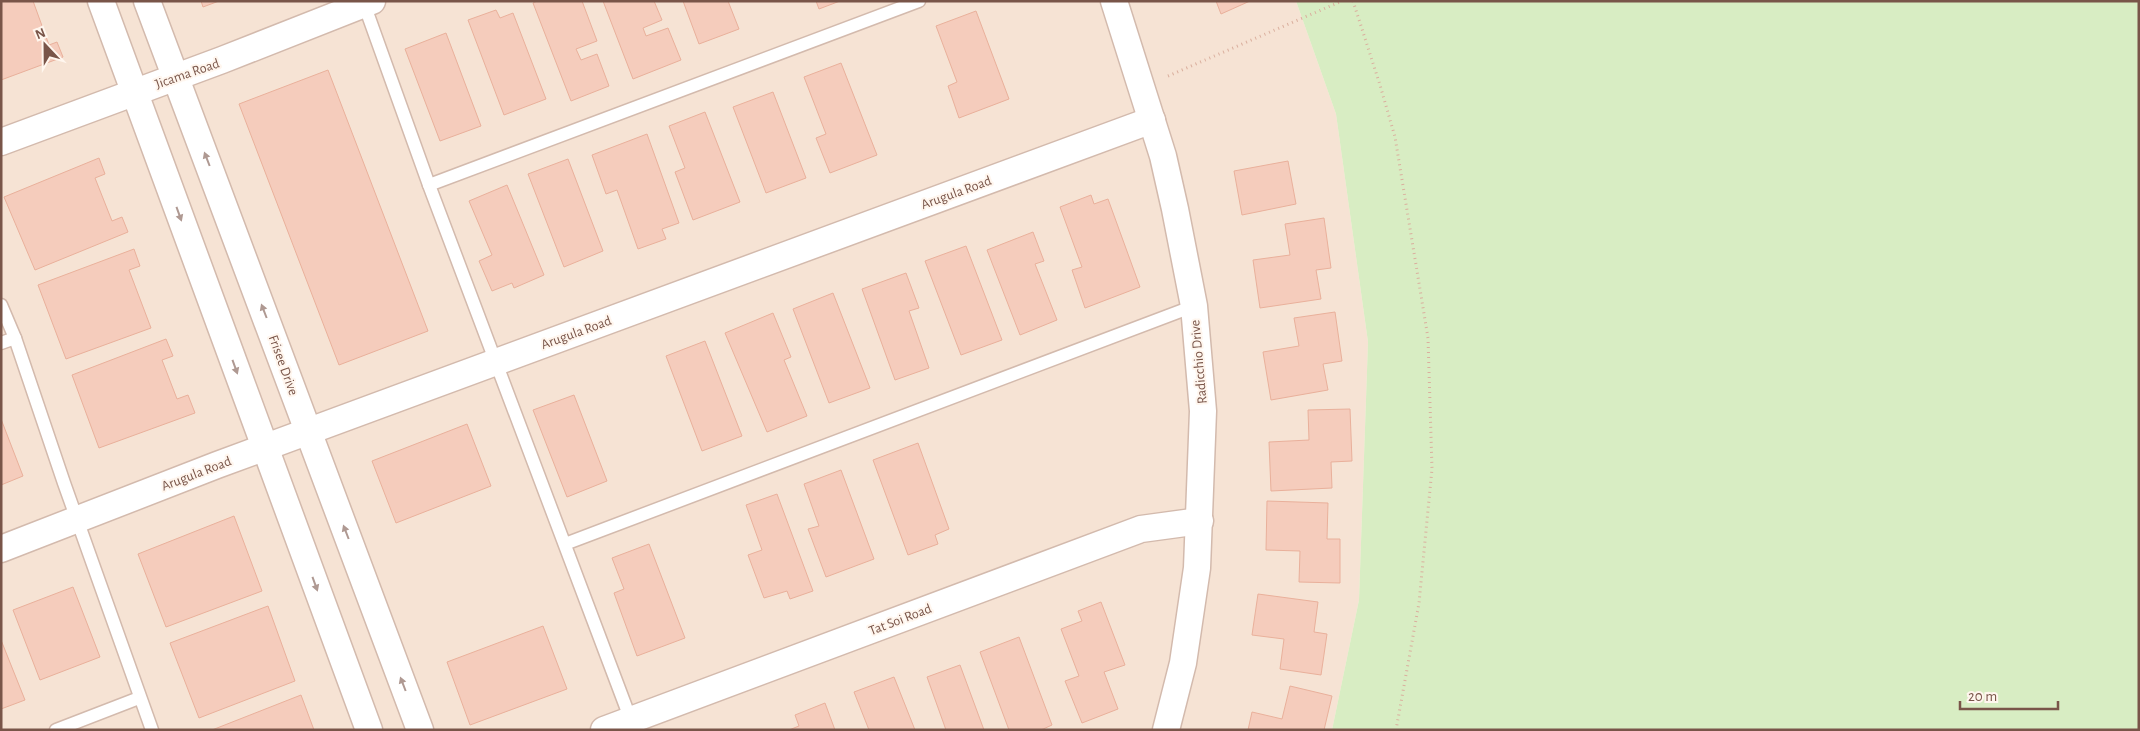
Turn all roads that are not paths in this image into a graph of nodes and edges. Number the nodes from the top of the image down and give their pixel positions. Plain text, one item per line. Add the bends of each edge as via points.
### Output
1 (101, 1) edge
2 (147, 1) edge
3 (919, 1) edge
4 (1114, 1) edge
5 (366, 2) edge
6 (176, 76) junction
7 (134, 91) junction
8 (1152, 120) junction
9 (1, 142) edge
10 (429, 185) junction
11 (1, 305) edge
12 (1194, 306) junction
13 (15, 338) junction
14 (1, 343) edge
15 (497, 361) junction
16 (308, 432) junction
17 (265, 448) junction
18 (77, 520) junction
19 (1200, 521) junction
20 (565, 544) junction
21 (1, 549) edge
22 (139, 698) junction
23 (633, 725) edge
24 (56, 730) edge
25 (152, 730) edge
26 (369, 730) edge
27 (420, 730) edge
28 (604, 730) edge
29 (1166, 730) edge

1 - 7 street
2 - 6 street, Frisee Drive
3 - 10 lane
4 - 8 street, Radicchio Drive
5 - 6 street, Jicama Road
5 - 10 lane
6 - 7 street, Jicama Road
16 -> 6 street, Frisee Drive
7 - 9 street, Jicama Road
7 -> 17 street
8 - 12 street, Radicchio Drive via 1175,209
8 - 15 street, Arugula Road
10 - 15 lane
11 - 13 lane
12 - 19 street, Radicchio Drive via 1203,411
12 - 20 lane
13 - 14 lane
13 - 18 lane
15 - 16 street, Arugula Road
15 - 20 lane
16 - 17 street, Arugula Road
27 -> 16 street, Frisee Drive
17 - 18 street, Arugula Road
17 -> 26 street
18 - 21 street, Arugula Road
18 - 22 lane
19 - 23 street, Tat Soi Road via 1140,529
19 - 29 street, Radicchio Drive via 1197,568 1182,663
20 - 23 lane
22 - 24 lane
22 - 25 lane
23 - 28 street, Tat Soi Road

